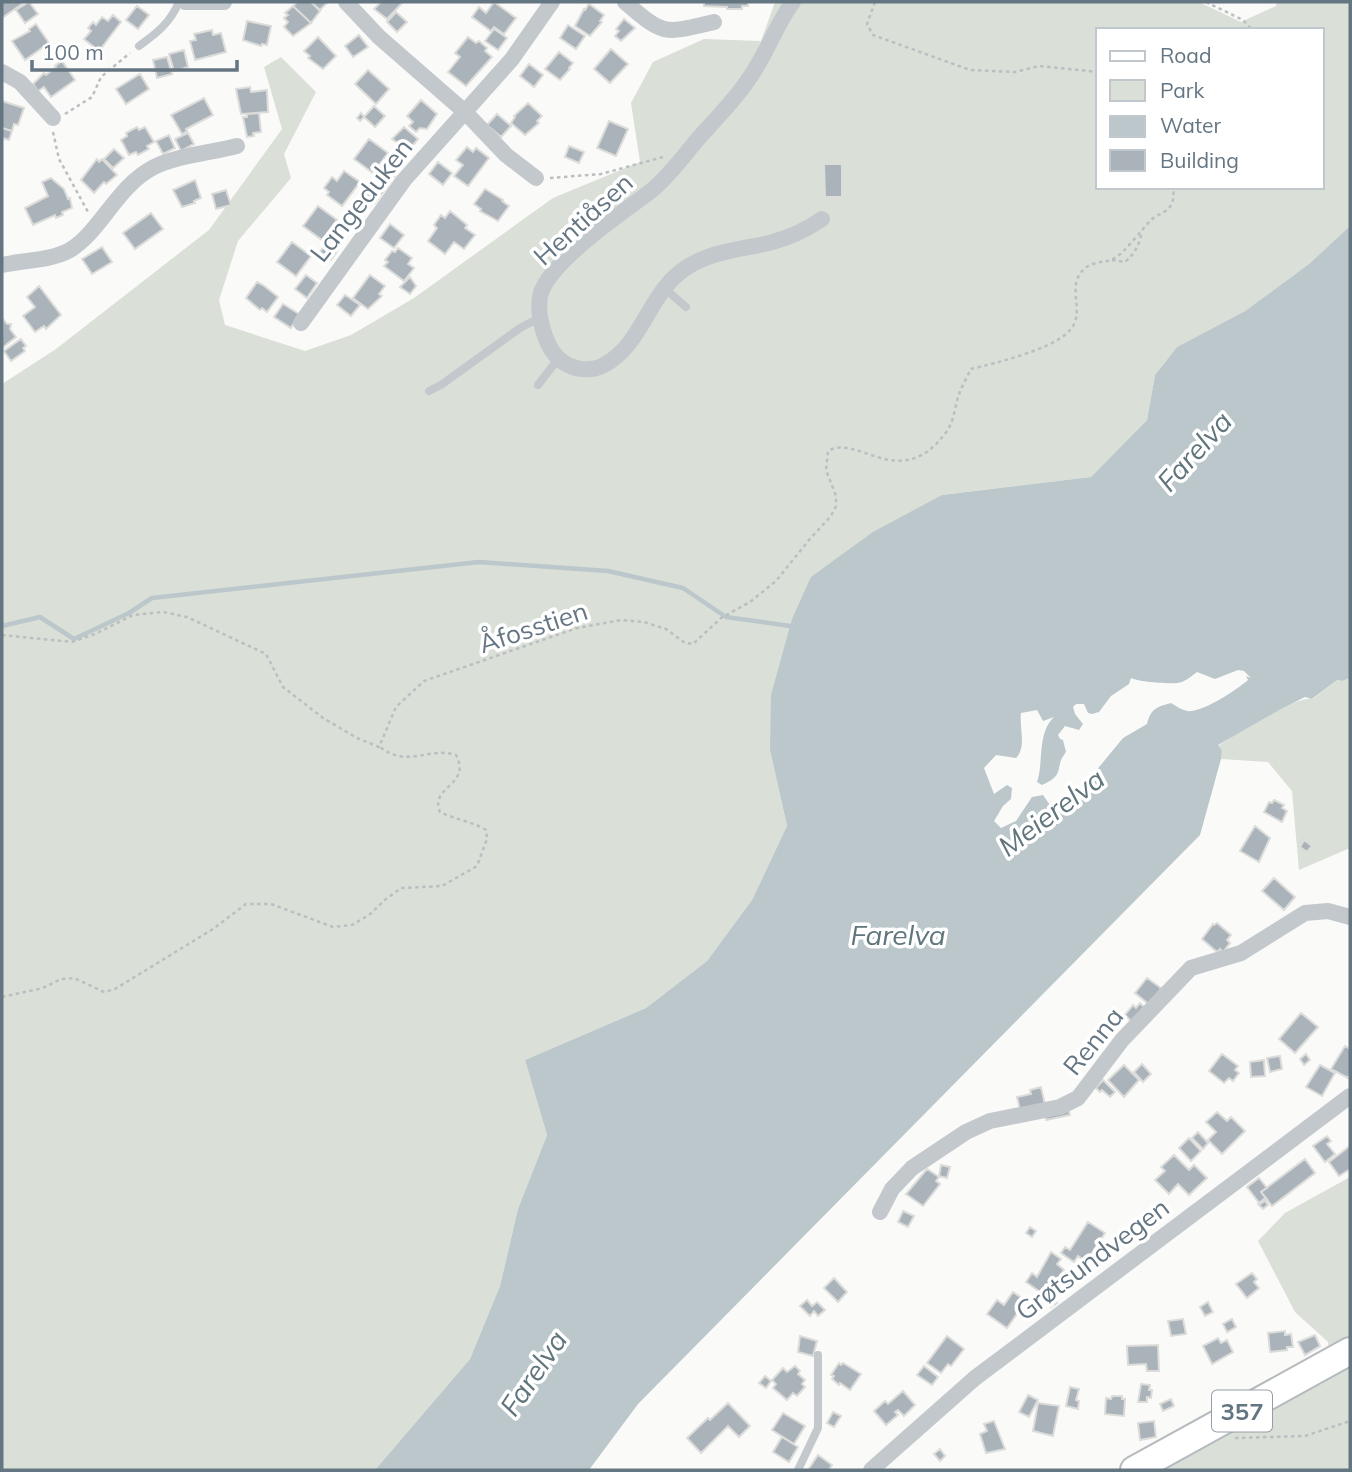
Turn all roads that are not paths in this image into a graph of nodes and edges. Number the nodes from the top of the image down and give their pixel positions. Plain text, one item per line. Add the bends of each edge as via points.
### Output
1 (179, 2) edge
2 (185, 2) edge
3 (224, 2) edge
4 (346, 2) edge
5 (625, 2) edge
6 (793, 2) edge
7 (546, 4) edge
8 (714, 22) dead end
9 (139, 46) road end
10 (2, 72) edge
11 (465, 112) junction
12 (53, 118) road end
13 (237, 146) dead end
14 (536, 178) road end
15 (822, 219) dead end
16 (2, 265) edge
17 (664, 288) junction
18 (686, 307) dead end
19 (541, 317) junction
20 (301, 323) dead end
21 (558, 359) junction
22 (538, 385) dead end
23 (429, 391) dead end
24 (1350, 917) edge
25 (1350, 1096) edge
26 (880, 1212) dead end
27 (1350, 1351) edge
28 (818, 1355) dead end
29 (799, 1470) edge
30 (871, 1470) edge
31 (1134, 1470) edge

1 - 9 lane via 163,29
2 - 3 street
4 - 11 street
5 - 8 street via 650,24 667,31
6 - 19 street, Hentiåsen via 756,69 673,170 556,269 542,291
7 - 11 street, Langeduken via 512,59
10 - 12 street via 20,82
11 - 14 street via 506,155
11 - 20 street, Langeduken via 404,180
13 - 16 street via 153,168 131,184 69,250
15 - 17 street via 786,238 702,259
17 - 18 lane
17 - 21 street via 627,345 603,366 581,369
19 - 21 street, Hentiåsen
19 - 23 lane
21 - 22 lane
24 - 26 street, Renna via 1328,911 1305,913 1241,953 1191,968 1122,1040 1079,1098 1060,1107 990,1121 967,1132 912,1168 892,1189
25 - 30 street, Grøtsundvegen via 975,1378
27 - 31 main road, 357
28 - 29 lane via 818,1428

